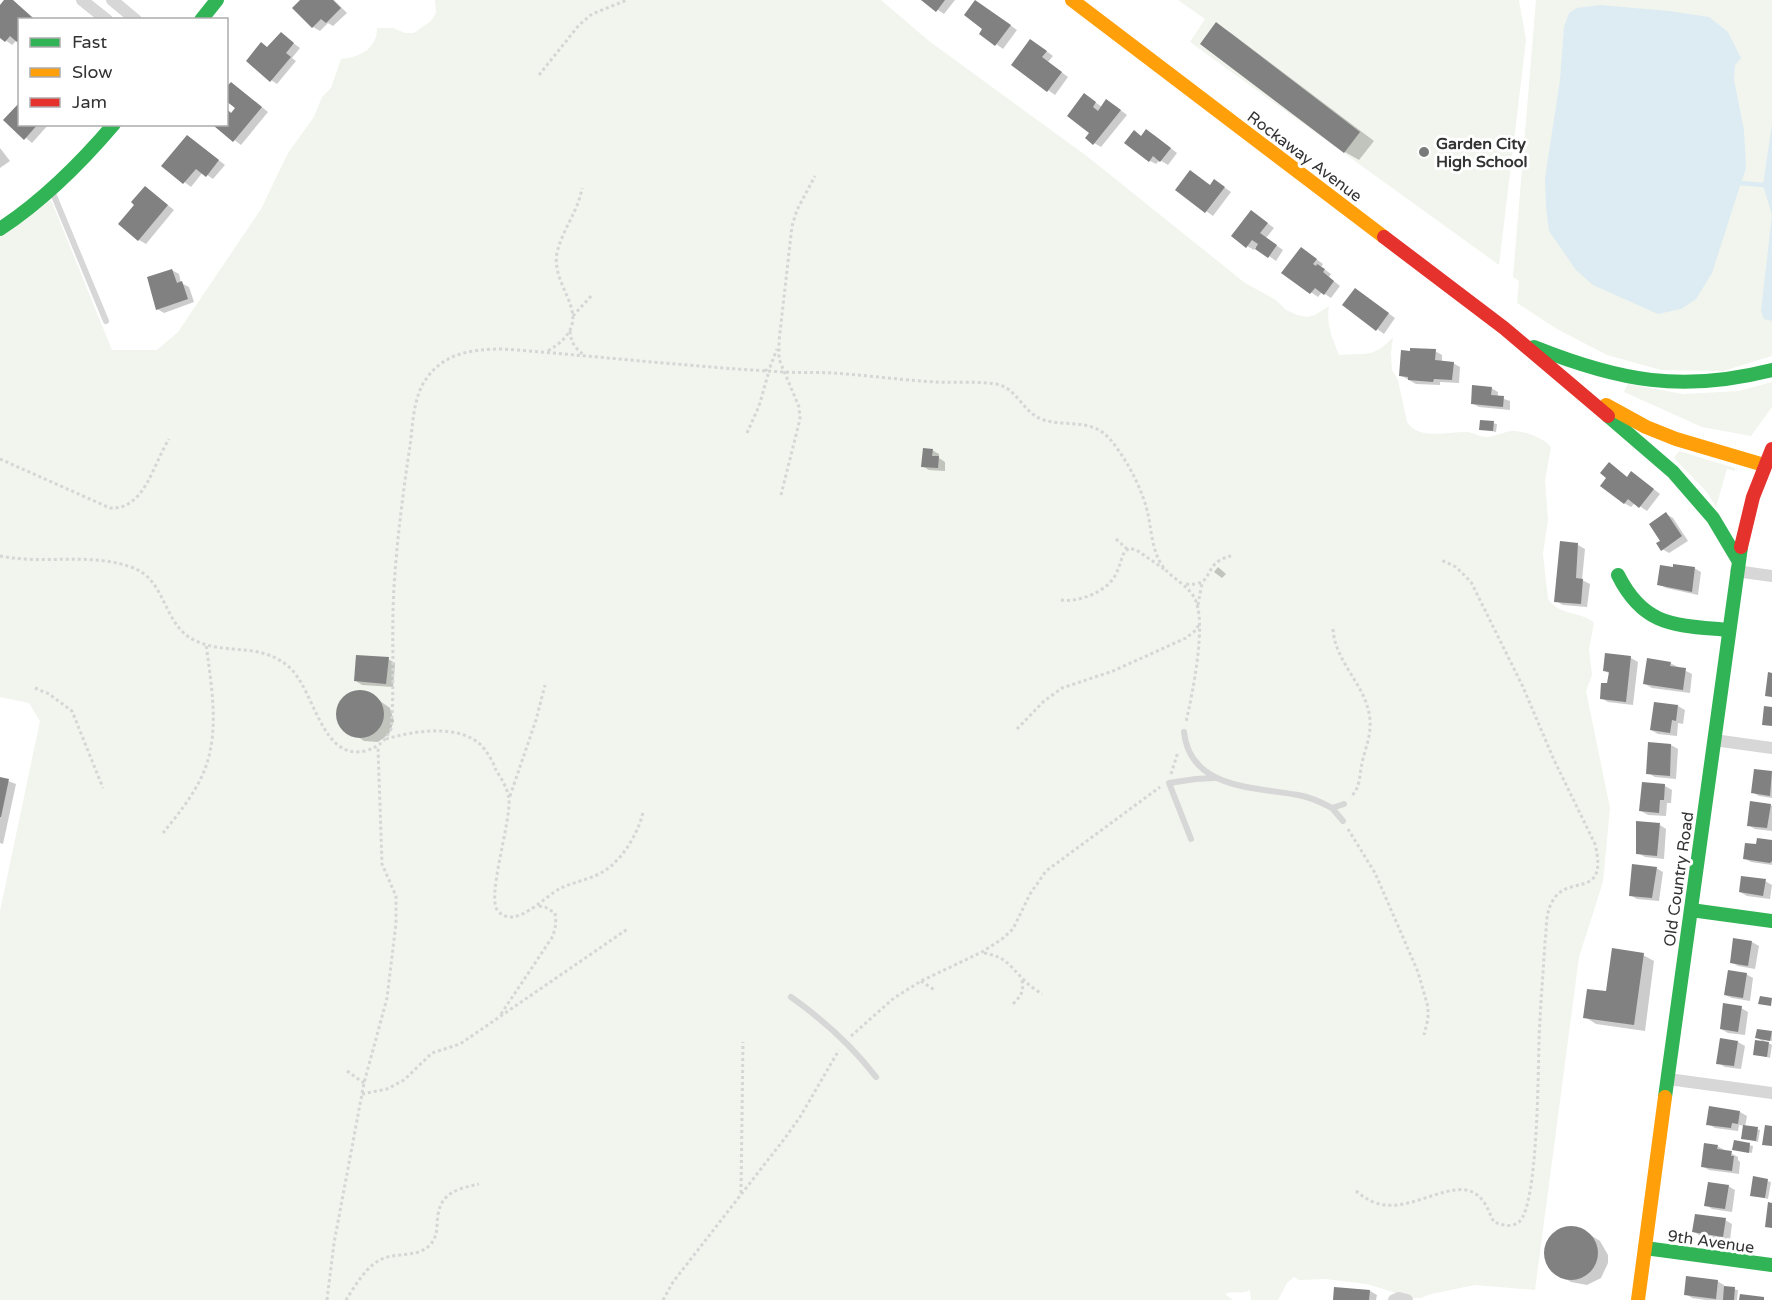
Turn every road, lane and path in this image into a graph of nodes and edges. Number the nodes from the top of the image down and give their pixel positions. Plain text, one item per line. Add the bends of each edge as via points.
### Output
1 (82, 0) edge
2 (112, 0) edge
3 (217, 0) edge
4 (627, 0) edge
5 (1072, 0) edge
6 (104, 18) edge
7 (134, 18) edge
8 (203, 18) edge
9 (539, 75) dead end
10 (112, 126) edge
11 (815, 176) dead end
12 (582, 188) dead end
13 (52, 191) junction
14 (0, 229) edge
15 (592, 295) dead end
16 (573, 317) junction
17 (106, 321) dead end
18 (570, 330) junction
19 (1518, 340) junction
20 (779, 345) junction
21 (547, 352) junction
22 (584, 355) junction
23 (1772, 370) edge
24 (767, 371) junction
25 (783, 372) junction
26 (1577, 389) junction
27 (747, 433) dead end
28 (169, 439) dead end
29 (1772, 449) edge
30 (0, 459) edge
31 (1764, 465) junction
32 (780, 495) dead end
33 (1116, 539) dead end
34 (1127, 549) junction
35 (0, 556) edge
36 (1231, 556) dead end
37 (1441, 560) dead end
38 (1737, 566) junction
39 (1172, 575) junction
40 (1618, 575) dead end
41 (1772, 576) edge
42 (1202, 583) junction
43 (1184, 584) junction
44 (1061, 600) dead end
45 (1198, 606) junction
46 (1200, 622) junction
47 (1333, 629) dead end
48 (1728, 630) junction
49 (206, 644) junction
50 (545, 685) dead end
51 (34, 688) dead end
52 (1017, 729) dead end
53 (1184, 732) junction
54 (386, 739) junction
55 (1714, 740) junction
56 (378, 747) junction
57 (1772, 748) edge
58 (1215, 778) junction
59 (1169, 783) junction
60 (103, 788) dead end
61 (509, 798) junction
62 (1344, 804) joint
63 (1332, 808) junction
64 (643, 812) dead end
65 (1343, 821) joint
66 (163, 833) dead end
67 (1191, 839) dead end
68 (538, 906) junction
69 (1691, 910) junction
70 (1772, 921) edge
71 (629, 928) dead end
72 (982, 952) junction
73 (1022, 979) junction
74 (921, 981) junction
75 (936, 991) dead end
76 (1042, 994) dead end
77 (791, 997) dead end
78 (1013, 1004) dead end
79 (498, 1018) junction
80 (1424, 1035) dead end
81 (743, 1042) dead end
82 (846, 1043) junction
83 (347, 1071) dead end
84 (876, 1077) dead end
85 (1668, 1079) junction
86 (364, 1083) junction
87 (1772, 1093) edge
88 (362, 1094) junction
89 (479, 1184) dead end
90 (1356, 1191) dead end
91 (741, 1195) junction
92 (1645, 1248) junction
93 (1772, 1266) edge
94 (327, 1300) edge
95 (346, 1300) edge
96 (663, 1300) edge
97 (1394, 1300) edge
98 (1407, 1300) edge
99 (1638, 1300) edge

1 - 6 street
2 - 7 street
3 - 8 main road
4 - 9 path via 592,14 579,25
5 - 19 main road, Rockaway Avenue
10 - 13 main road
11 - 20 path via 792,226
12 - 16 path via 557,254
13 - 14 main road
13 - 17 lane
15 - 16 path
16 - 18 path
18 - 21 path via 566,339
18 - 22 path via 571,341
19 - 23 main road, Rockaway Avenue via 1574,364 1675,384 1746,378
19 - 26 main road, Rockaway Avenue
20 - 24 path
20 - 25 path
21 - 22 path
21 - 54 path via 480,349 456,354 438,364 418,396 394,586 393,704
22 - 24 path
24 - 25 path
24 - 27 path via 759,406
25 - 32 path via 799,407 800,419
25 - 39 path via 996,384 1016,395 1037,418 1089,425 1110,440 1141,492 1160,562
26 - 31 main road, Rockaway Avenue via 1646,427
26 - 38 main road, Rockaway Avenue via 1673,472 1713,518
28 - 30 path via 142,492 122,509 110,508
29 - 31 main road, Old Country Road
31 - 38 main road, Old Country Road
33 - 34 path
34 - 39 path via 1138,551
34 - 44 path via 1116,574 1102,589 1077,599
35 - 49 path via 93,558 132,567 147,575 180,629
36 - 42 path via 1214,563
37 - 90 path via 1465,575 1485,608 1595,844 1599,868 1587,884 1557,894 1548,910 1530,1199 1520,1221 1511,1226 1494,1222 1485,1202 1459,1188 1392,1206 1378,1204
38 - 41 street
38 - 48 main road, Old Country Road
39 - 43 path
40 - 48 main road via 1627,593 1649,613 1683,625
42 - 43 path
42 - 45 path
43 - 45 path
45 - 46 path
46 - 52 path via 1186,638 1053,694
46 - 53 path
47 - 62 path via 1344,664 1365,698 1370,725 1358,788
48 - 55 main road, Old Country Road
49 - 56 path via 276,657 305,686 336,746 351,753
49 - 66 path via 212,745 197,785
50 - 61 path via 537,720
51 - 60 path via 50,694 72,711
53 - 58 lane via 1190,754
53 - 59 path
54 - 56 path
54 - 61 path via 438,732 470,737 493,763
55 - 57 street
55 - 69 main road, Old Country Road
56 - 86 path via 382,864 396,896 396,923 387,998
58 - 59 lane
58 - 63 lane via 1247,788 1298,795
59 - 67 lane
59 - 72 path via 1046,871 1013,929
61 - 68 path via 494,902 497,911 505,916 519,915
62 - 63 lane
63 - 65 lane
64 - 68 path via 633,837 612,866 561,888
65 - 80 path via 1375,873 1418,972 1428,1007
68 - 79 path via 555,913 553,936
69 - 70 main road
69 - 85 main road, Old Country Road
71 - 79 path
72 - 73 path via 1006,960
72 - 74 path
73 - 76 path
73 - 78 path via 1022,995
74 - 75 path
74 - 82 path via 894,998
77 - 82 lane
79 - 88 path via 460,1044 432,1053 404,1080 387,1089
81 - 91 path
82 - 84 lane
82 - 91 path via 795,1124
83 - 86 path
85 - 87 street
85 - 92 main road, Old Country Road
86 - 88 path
88 - 94 path
89 - 95 path via 448,1195 438,1215 439,1228 428,1247 413,1254 382,1258 368,1269
91 - 96 path
92 - 93 main road, 9th Avenue
92 - 99 main road, Old Country Road
97 - 98 street

